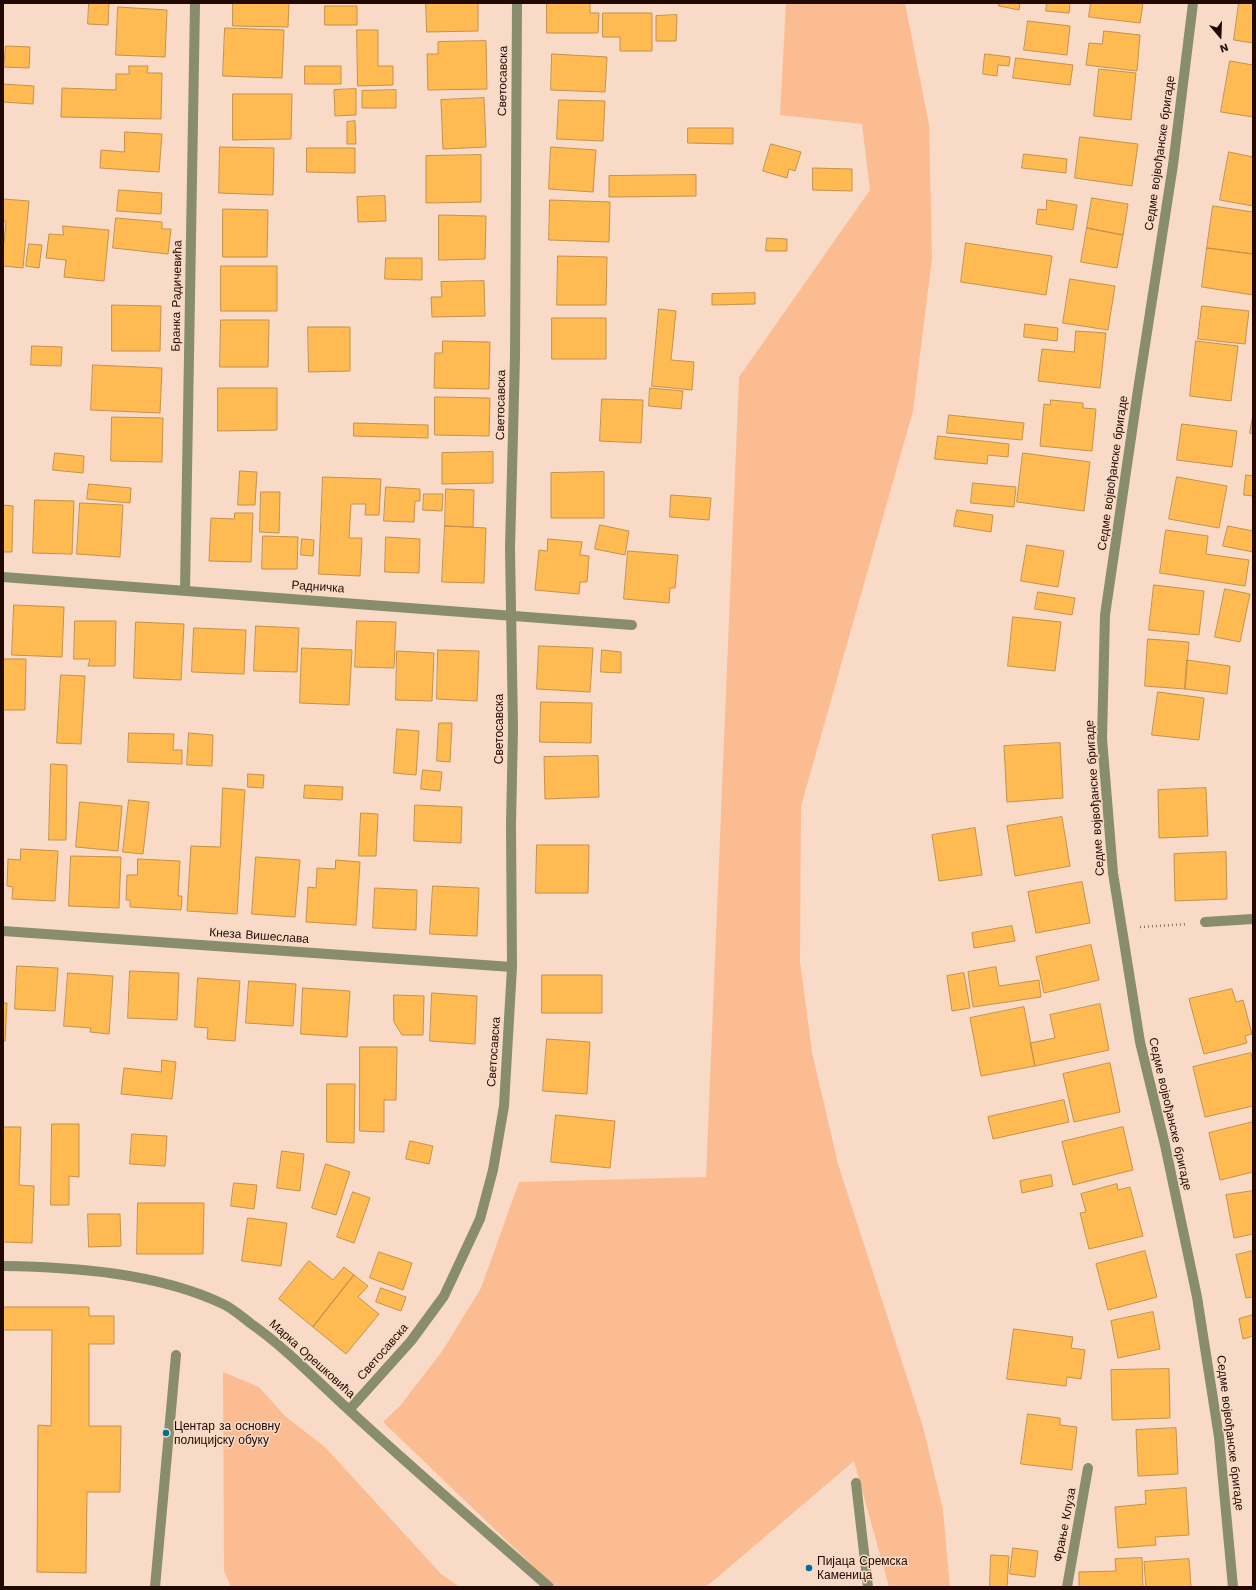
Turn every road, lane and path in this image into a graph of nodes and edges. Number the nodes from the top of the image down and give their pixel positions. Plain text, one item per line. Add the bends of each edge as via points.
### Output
1 (195, 3) edge
2 (517, 3) edge
3 (1193, 3) edge
4 (3, 577) edge
5 (185, 590) junction
6 (511, 616) junction
7 (632, 625) dead end
8 (1253, 919) edge
9 (1205, 922) joint
10 (1122, 928) junction
11 (3, 931) edge
12 (512, 967) junction
13 (3, 1266) edge
14 (176, 1355) dead end
15 (349, 1410) junction
16 (1088, 1468) dead end
17 (856, 1483) dead end
18 (155, 1587) edge
19 (549, 1587) edge
20 (868, 1587) edge
21 (1067, 1587) edge
22 (1233, 1587) edge

1 - 5 street, Бранка Радичевића
2 - 6 street, Светосавска
3 - 10 street, Седме војвођанске бригаде via 1173,165 1105,615 1102,739 1113,873
4 - 5 street, Радничка
5 - 6 street, Радничка
6 - 7 street, Радничка
6 - 12 street, Светосавска
8 - 9 street
9 - 10 path
10 - 22 street, Седме војвођанске бригаде via 1140,1042 1197,1297 1219,1437
11 - 12 street, Кнеза Вишеслава
12 - 15 street, Светосавска via 504,1106 493,1170 480,1219 444,1296 411,1341
13 - 15 street, Марка Орешковића via 40,1266 158,1281 224,1304 269,1337
14 - 18 street
15 - 19 street, Марка Орешковића
16 - 21 street, Фрање Клуза
17 - 20 street

